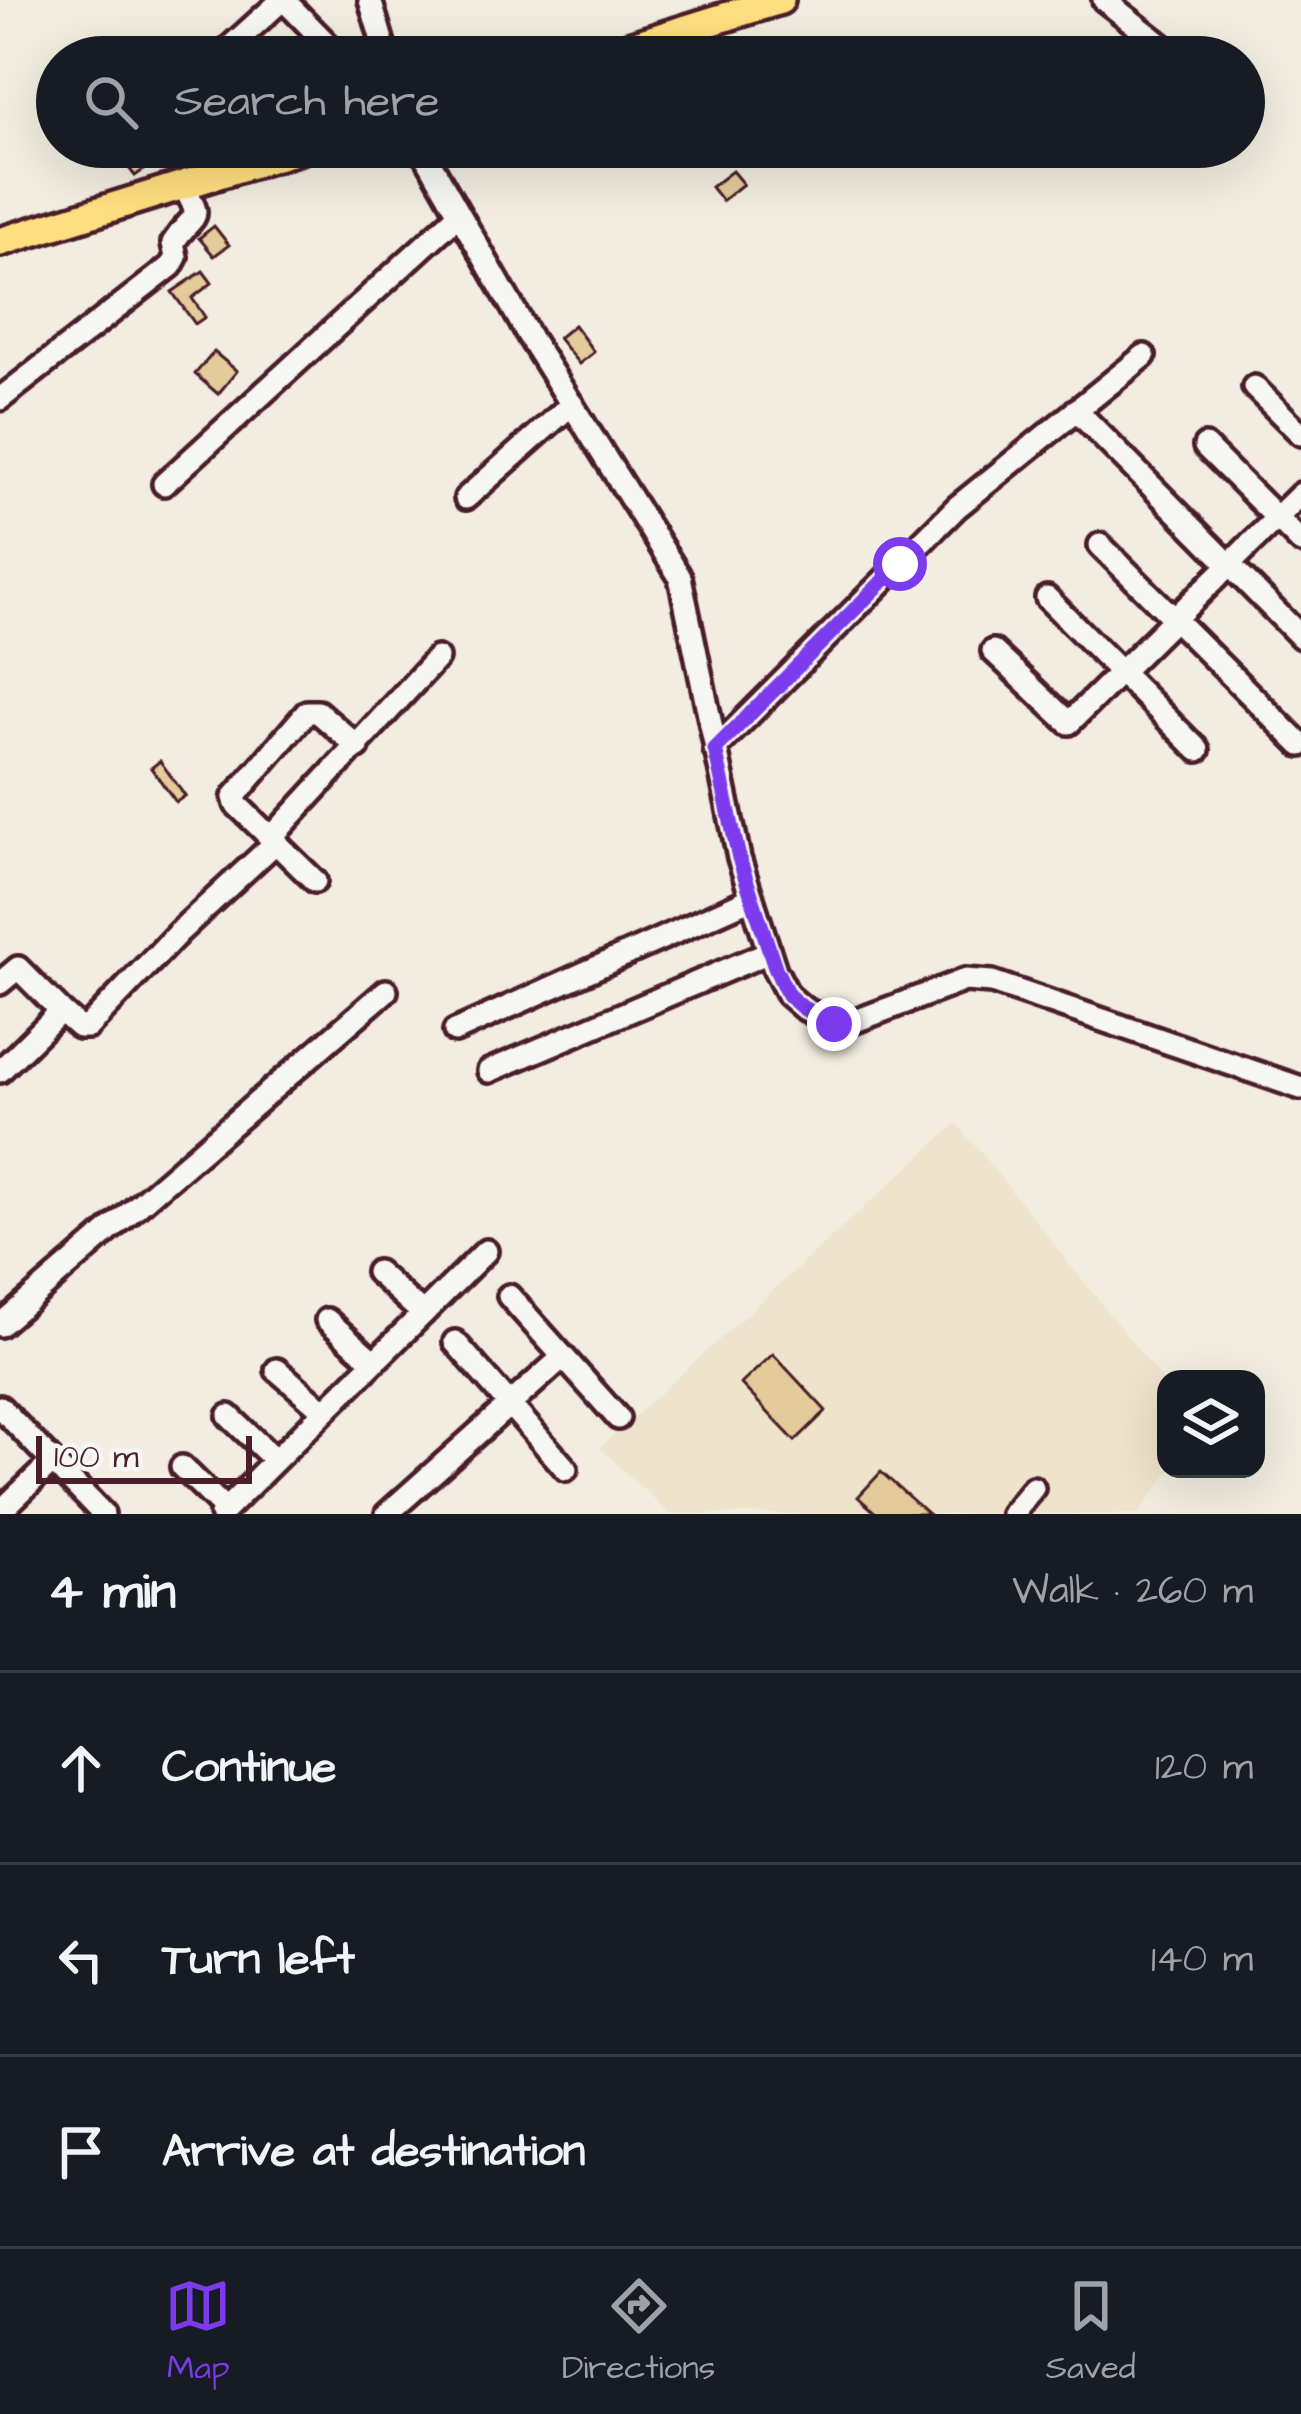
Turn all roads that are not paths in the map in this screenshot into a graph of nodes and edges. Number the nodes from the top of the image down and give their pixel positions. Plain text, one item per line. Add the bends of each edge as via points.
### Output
1 (283, 0) edge
2 (370, 0) edge
3 (780, 0) edge
4 (1104, 0) edge
5 (243, 36) edge
6 (319, 36) edge
7 (381, 36) edge
8 (664, 36) edge
9 (1150, 36) edge
10 (236, 168) edge
11 (434, 168) edge
12 (182, 184) junction
13 (459, 214) junction
14 (0, 242) edge
15 (1144, 356) dead end
16 (1254, 387) dead end
17 (0, 399) edge
18 (572, 404) junction
19 (1076, 410) junction
20 (1301, 434) edge
21 (1204, 446) dead end
22 (164, 484) dead end
23 (1301, 494) edge
24 (466, 498) dead end
25 (1277, 518) junction
26 (1301, 542) edge
27 (1100, 545) dead end
28 (1230, 565) junction
29 (1048, 598) dead end
30 (1174, 620) junction
31 (1301, 637) edge
32 (993, 651) dead end
33 (437, 658) dead end
34 (1122, 673) junction
35 (1301, 745) edge
36 (358, 748) junction
37 (715, 749) junction
38 (1198, 750) dead end
39 (272, 842) junction
40 (314, 881) dead end
41 (752, 898) junction
42 (770, 952) junction
43 (0, 982) edge
44 (386, 991) dead end
45 (61, 1011) junction
46 (454, 1031) dead end
47 (0, 1071) edge
48 (489, 1071) dead end
49 (1301, 1088) edge
50 (486, 1251) dead end
51 (377, 1272) dead end
52 (509, 1297) dead end
53 (423, 1313) junction
54 (327, 1320) dead end
55 (0, 1325) edge
56 (455, 1342) dead end
57 (563, 1357) junction
58 (373, 1360) junction
59 (277, 1370) dead end
60 (510, 1405) junction
61 (0, 1407) edge
62 (323, 1410) junction
63 (229, 1416) dead end
64 (618, 1418) dead end
65 (275, 1460) junction
66 (52, 1462) junction
67 (182, 1467) dead end
68 (566, 1469) dead end
69 (1034, 1488) dead end
70 (0, 1511) edge
71 (223, 1512) edge
72 (103, 1514) edge
73 (387, 1514) edge
74 (1012, 1514) edge

1 - 5 street
1 - 6 street
2 - 7 street
3 - 8 main road
4 - 9 street
10 - 12 main road
11 - 13 street
12 - 14 main road
12 - 17 street via 198,211 177,236 171,266
13 - 18 street
13 - 22 street
15 - 19 street
16 - 20 street
18 - 24 street
18 - 37 street via 680,577
19 - 28 street
19 - 37 street via 956,507
21 - 25 street
23 - 25 street
25 - 26 street
25 - 28 street
27 - 30 street
28 - 30 street
28 - 31 street
29 - 34 street
30 - 34 street
30 - 35 street
32 - 34 street via 1069,723
33 - 36 street
34 - 38 street
36 - 39 street
36 - 39 street via 308,712 234,797
37 - 41 street
39 - 40 street
39 - 45 street via 88,1027
41 - 42 street
41 - 46 street
42 - 48 street
42 - 49 street via 788,995 834,1024 965,980 992,982
43 - 45 street via 18,968
44 - 55 street
45 - 47 street
50 - 53 street
51 - 53 street
52 - 57 street
53 - 58 street
54 - 58 street
56 - 60 street
57 - 60 street
57 - 64 street
58 - 62 street
59 - 62 street
60 - 68 street
60 - 73 street
61 - 66 street
62 - 65 street
63 - 65 street
65 - 71 street
66 - 70 street
66 - 72 street
67 - 71 street
69 - 74 street

